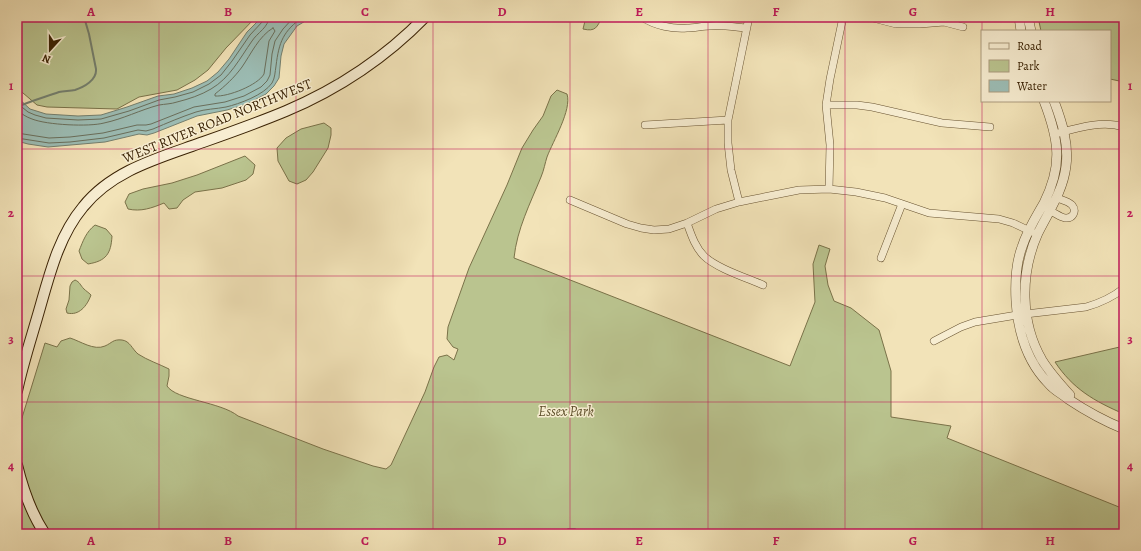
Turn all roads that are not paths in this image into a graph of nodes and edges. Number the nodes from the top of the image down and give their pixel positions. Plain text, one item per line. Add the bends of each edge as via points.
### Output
1 (425, 17) edge
2 (642, 17) edge
3 (750, 17) edge
4 (843, 17) edge
5 (869, 17) edge
6 (1019, 17) edge
7 (1028, 17) edge
8 (963, 27) dead end
9 (747, 28) junction
10 (1021, 30) edge
11 (1031, 30) edge
12 (1044, 102) edge
13 (1054, 102) edge
14 (826, 105) junction
15 (728, 120) junction
16 (645, 125) dead end
17 (990, 127) dead end
18 (1124, 127) edge
19 (1060, 133) junction
20 (829, 189) junction
21 (1057, 198) junction
22 (570, 200) dead end
23 (739, 202) junction
24 (902, 204) junction
25 (1050, 211) junction
26 (687, 223) junction
27 (1029, 230) junction
28 (1038, 234) junction
29 (881, 258) dead end
30 (763, 285) dead end
31 (1124, 288) edge
32 (1022, 314) junction
33 (934, 341) dead end
34 (17, 391) edge
35 (1124, 429) edge
36 (17, 465) edge
37 (45, 534) edge

1 - 34 main road, WEST RIVER ROAD NORTHWEST via 403,39 369,66 330,90 279,114 147,162 116,178 93,196 74,219 57,253
2 - 9 street via 673,28
3 - 9 street
4 - 14 street
5 - 8 street via 896,24 944,22
6 - 10 street
7 - 11 street
9 - 15 street
12 - 19 street
13 - 19 street
14 - 17 street via 872,107 942,123
14 - 20 street via 830,145
15 - 16 street
15 - 23 street via 731,170
18 - 19 street via 1102,124
19 - 21 street via 1067,156
19 - 27 street via 1056,169 1050,190
20 - 23 street via 799,190
20 - 24 street via 870,194
21 - 25 street
21 - 25 street via 1073,207 1073,215 1066,218
22 - 26 street via 641,228 669,229
23 - 26 street via 716,209
24 - 27 street via 929,213 999,219
24 - 29 street
25 - 28 street
26 - 30 street via 696,246 708,260
27 - 28 street
27 - 32 street via 1019,256 1016,295
28 - 32 street via 1028,261
31 - 32 street via 1086,307
32 - 33 street via 975,322
32 - 35 street via 1042,359 1060,384 1084,409
36 - 37 main road via 24,494

